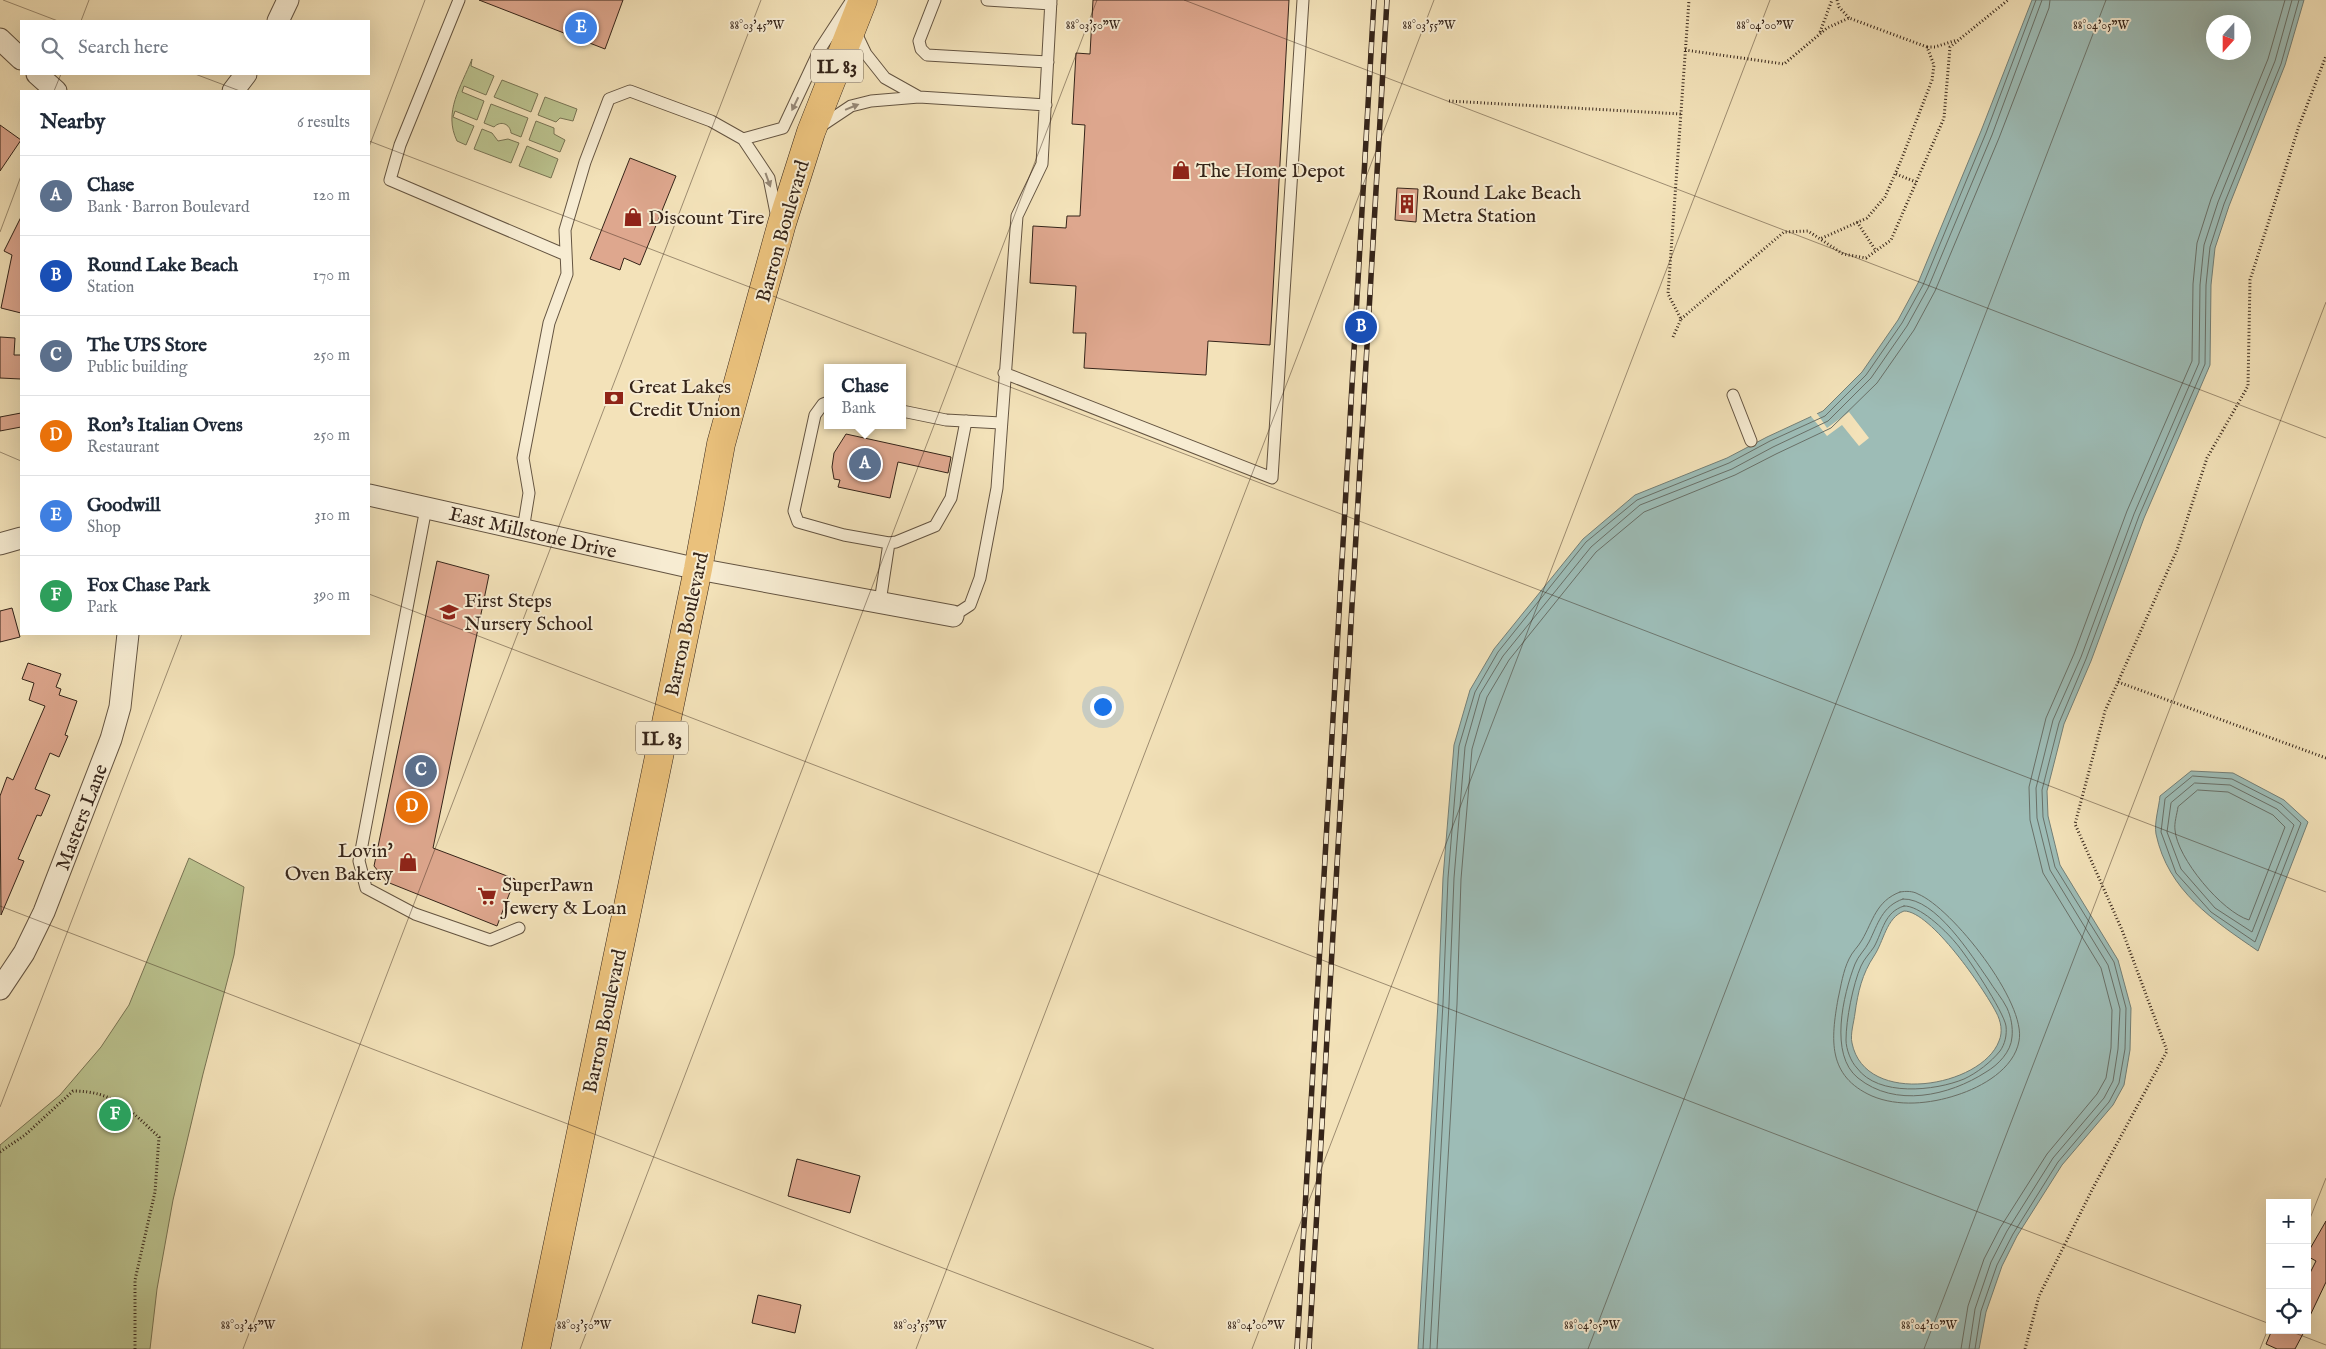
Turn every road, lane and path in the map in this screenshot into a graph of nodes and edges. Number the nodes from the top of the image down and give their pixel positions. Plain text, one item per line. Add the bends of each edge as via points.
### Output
1 (288, 0) edge
2 (459, 0) edge
3 (863, 0) edge
4 (935, 0) edge
5 (987, 0) edge
6 (1303, 0) edge
7 (1689, 0) edge
8 (1832, 0) edge
9 (1837, 0) edge
10 (2008, 0) edge
11 (1051, 2) edge
12 (852, 12) edge
13 (1849, 18) junction
14 (278, 20) edge
15 (1816, 37) junction
16 (0, 39) edge
17 (1961, 39) junction
18 (1926, 47) junction
19 (1685, 50) junction
20 (2326, 56) edge
21 (20, 58) edge
22 (1048, 62) junction
23 (38, 75) edge
24 (245, 75) edge
25 (55, 90) edge
26 (234, 90) edge
27 (919, 97) junction
28 (1449, 101) dead end
29 (1046, 105) junction
30 (1681, 114) junction
31 (811, 132) junction
32 (743, 139) junction
33 (1896, 174) junction
34 (1916, 182) junction
35 (1857, 222) junction
36 (780, 232) junction
37 (1820, 239) junction
38 (1876, 251) junction
39 (566, 255) junction
40 (1681, 319) junction
41 (1673, 337) dead end
42 (1004, 373) junction
43 (1733, 394) dead end
44 (824, 404) edge
45 (906, 412) edge
46 (966, 421) junction
47 (1001, 423) junction
48 (1751, 441) dead end
49 (370, 495) edge
50 (426, 508) junction
51 (523, 530) junction
52 (20, 538) edge
53 (889, 543) junction
54 (0, 544) edge
55 (698, 569) junction
56 (880, 602) junction
57 (952, 616) joint
58 (128, 635) edge
59 (2118, 682) junction
60 (2326, 758) edge
61 (519, 928) dead end
62 (0, 989) edge
63 (0, 1152) edge
64 (135, 1349) edge
65 (536, 1349) edge
66 (2025, 1349) edge

1 - 14 street
2 - 39 lane via 400,145 390,180
3 - 12 main road, Barron Boulevard / IL 83
4 - 22 lane via 919,41 927,55
5 - 11 lane
6 - 42 lane via 1272,478
7 - 19 path
8 - 15 path via 1824,26
9 - 13 path
10 - 17 path
11 - 22 lane
12 - 27 lane via 866,54 884,78
12 - 31 main road, Barron Boulevard / IL 83
12 -> 32 lane via 820,49 783,128
13 - 15 path via 1826,28
13 - 18 path
15 - 19 path via 1784,64
16 - 21 street
17 - 18 path
17 - 34 path via 1950,47 1944,118
18 - 33 path via 1934,65 1932,80
19 - 30 path
20 - 59 path via 2299,126 2250,280 2248,386 2207,458 2177,550
22 - 29 lane
23 - 25 street
24 - 26 street
27 - 29 lane
31 -> 27 lane via 850,106
28 - 30 path
29 - 42 lane via 1042,164 1017,216
30 - 40 path via 1668,294
31 - 36 main road, Barron Boulevard / IL 83
32 -> 36 lane via 769,178
32 - 39 lane via 711,121 630,91 609,99 585,162 565,230
33 - 34 path
33 - 35 path via 1885,198 1866,218
34 - 38 path via 1891,240
35 - 37 path
35 - 38 path
36 - 55 main road, Barron Boulevard / IL 83 via 721,444
37 - 38 path via 1843,254 1866,258
37 - 40 path via 1808,231 1784,232
39 - 51 lane via 567,274 549,323 528,424 523,458 529,493
40 - 41 path
42 - 47 lane
43 - 48 lane
44 - 53 lane via 816,416 794,511 798,522 844,536
45 - 46 lane
46 - 47 lane
46 - 53 lane via 951,498 935,526
47 - 57 lane via 996,488 980,578 970,605
49 - 50 street, East Millstone Drive
50 - 51 street, East Millstone Drive
50 - 61 lane via 359,861 366,888 415,914 490,940
51 - 55 street, East Millstone Drive
52 - 54 street
53 - 56 lane
55 - 56 street, East Millstone Drive
55 - 65 main road, Barron Boulevard / IL 83
56 - 57 street, East Millstone Drive
58 - 62 street, Masters Lane via 120,707 111,739 44,912 24,953
59 - 60 path
59 - 66 path via 2105,711 2075,824 2122,930 2167,1051 2039,1296
63 - 64 path via 25,1135 73,1092 91,1091 104,1095 125,1107 160,1136 155,1192 135,1280

